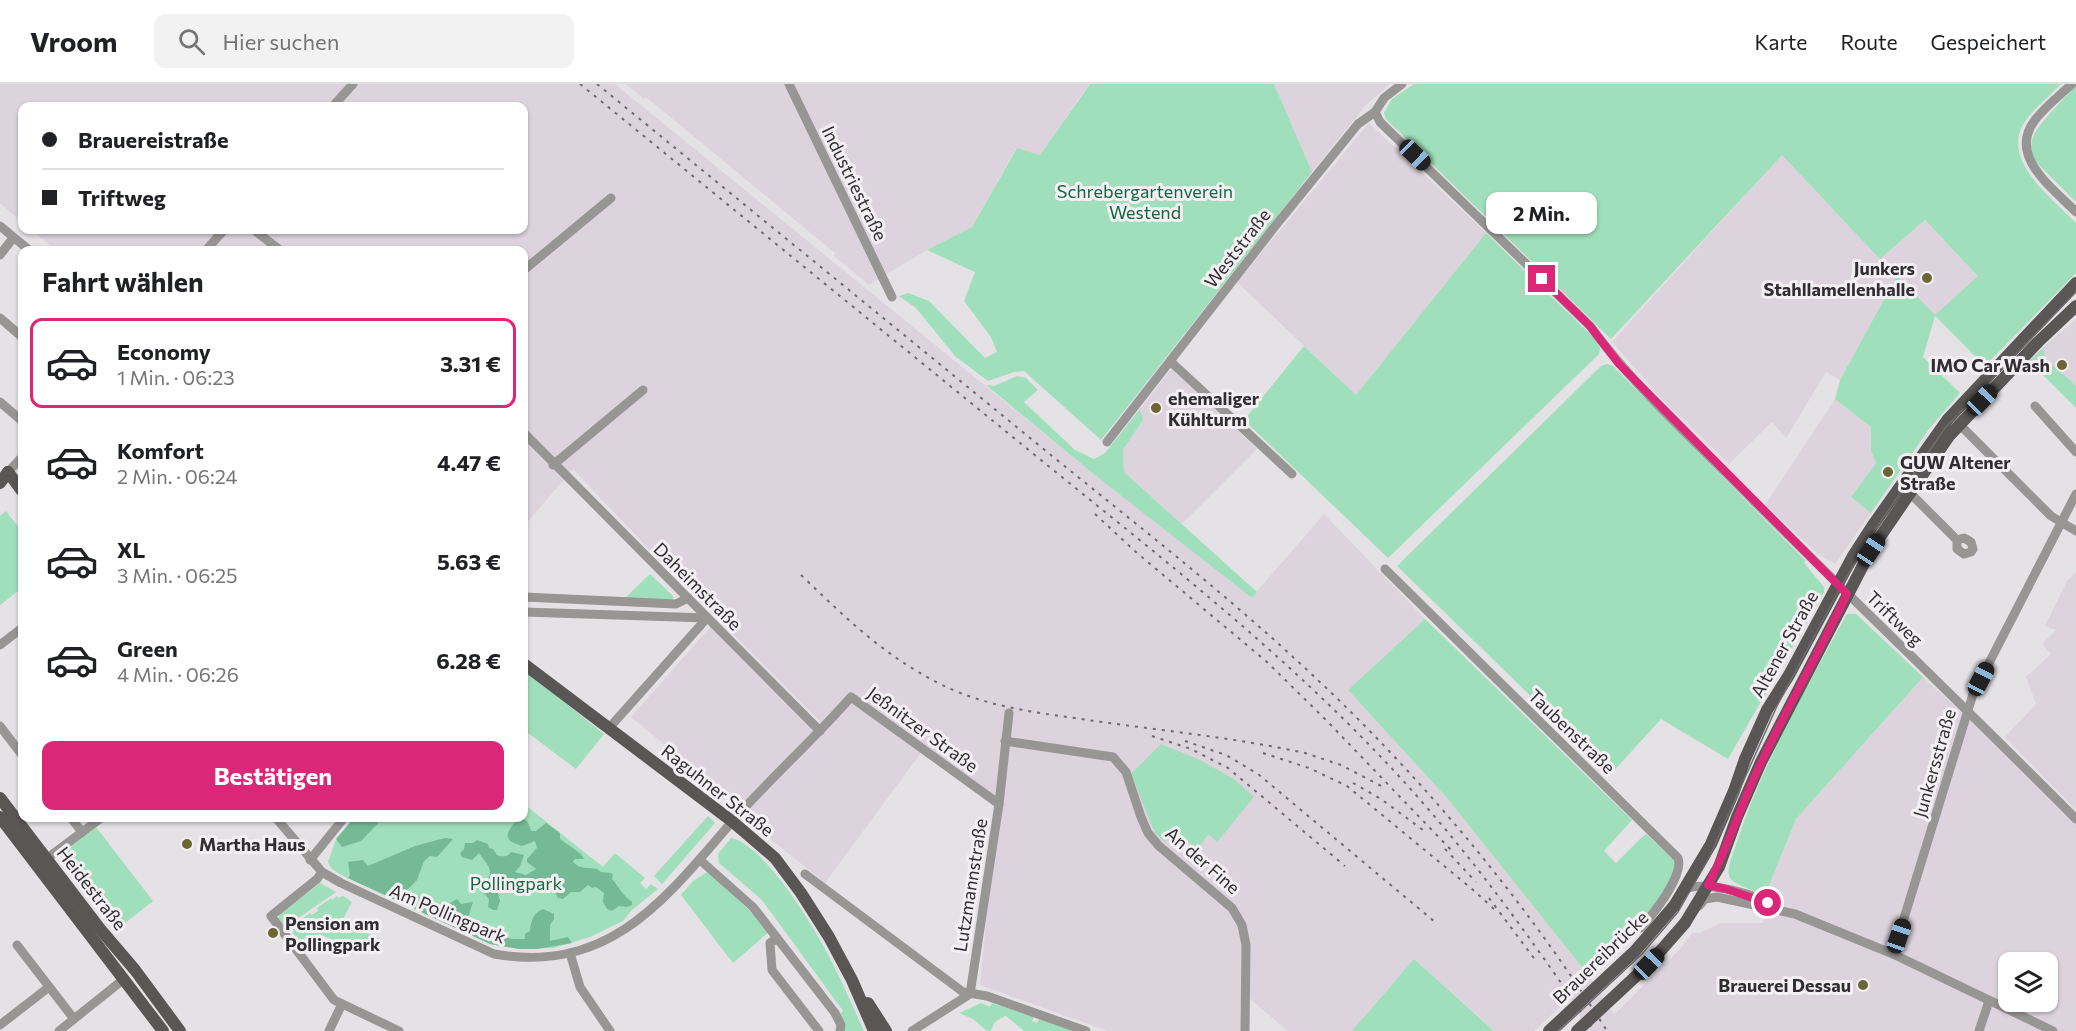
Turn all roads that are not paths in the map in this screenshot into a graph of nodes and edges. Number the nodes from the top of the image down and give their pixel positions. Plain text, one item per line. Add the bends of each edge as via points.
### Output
1 (353, 84) edge
2 (789, 84) edge
3 (1402, 84) edge
4 (2072, 84) edge
5 (337, 102) edge
6 (1375, 112) junction
7 (610, 198) dead end
8 (2076, 212) edge
9 (0, 226) edge
10 (220, 234) edge
11 (259, 234) edge
12 (13, 238) junction
13 (24, 246) edge
14 (210, 246) edge
15 (275, 246) edge
16 (0, 255) edge
17 (528, 267) edge
18 (2076, 284) edge
19 (892, 297) dead end
20 (2076, 306) edge
21 (0, 318) edge
22 (18, 334) edge
23 (1170, 362) junction
24 (643, 390) dead end
25 (0, 402) edge
26 (2035, 406) dead end
27 (18, 418) edge
28 (1959, 424) junction
29 (528, 437) edge
30 (1107, 442) dead end
31 (2076, 452) edge
32 (18, 461) edge
33 (553, 465) junction
34 (4, 474) edge
35 (1292, 474) dead end
36 (0, 483) edge
37 (18, 487) edge
38 (1910, 494) junction
39 (2076, 494) edge
40 (2061, 524) junction
41 (2076, 531) edge
42 (1957, 540) dead end
43 (1385, 569) dead end
44 (1837, 585) junction
45 (1847, 594) junction
46 (528, 597) edge
47 (688, 598) junction
48 (528, 612) edge
49 (707, 618) junction
50 (18, 631) edge
51 (0, 645) edge
52 (528, 667) edge
53 (1967, 710) junction
54 (1009, 713) dead end
55 (0, 726) edge
56 (610, 728) junction
57 (820, 731) junction
58 (1005, 741) junction
59 (18, 750) edge
60 (0, 798) edge
61 (999, 804) junction
62 (0, 817) edge
63 (2076, 819) edge
64 (18, 822) edge
65 (18, 822) edge
66 (74, 822) edge
67 (96, 822) edge
68 (279, 822) edge
69 (341, 822) edge
70 (733, 822) junction
71 (82, 832) junction
72 (46, 859) junction
73 (310, 860) junction
74 (700, 860) junction
75 (322, 872) junction
76 (805, 874) dead end
77 (1708, 885) junction
78 (1687, 888) junction
79 (1674, 906) joint
80 (1775, 909) junction
81 (1694, 911) junction
82 (1685, 923) joint
83 (1641, 928) dead end
84 (777, 938) junction
85 (17, 945) dead end
86 (570, 953) junction
87 (1893, 954) junction
88 (135, 970) junction
89 (124, 980) junction
90 (852, 980) junction
91 (49, 987) junction
92 (970, 994) junction
93 (1989, 1001) junction
94 (342, 1004) junction
95 (74, 1019) junction
96 (0, 1025) edge
97 (161, 1030) edge
98 (58, 1031) edge
99 (180, 1031) edge
100 (329, 1031) edge
101 (399, 1031) edge
102 (610, 1031) edge
103 (819, 1031) edge
104 (840, 1031) edge
105 (874, 1031) edge
106 (886, 1031) edge
107 (912, 1031) edge
108 (1086, 1031) edge
109 (1245, 1031) edge
110 (1549, 1031) edge
111 (1576, 1031) edge
112 (1980, 1031) edge
113 (2052, 1031) edge

1 - 5 street
2 - 19 street, Industriestraße
3 - 6 street, Weststraße via 1384,98
4 - 8 street via 2035,121 2025,142 2028,158
6 - 23 street, Weststraße via 1358,124
6 - 44 street, Triftweg via 1380,122 1590,326 1619,364
7 - 17 street
9 - 12 street
10 - 14 street
11 - 15 street
12 - 13 street
12 - 16 street
18 - 44 main road, Altener Straße via 1936,433
20 - 28 main road, Altener Straße
21 - 22 street
23 - 30 street, Weststraße
23 - 35 street
24 - 33 street
25 - 27 street
26 - 31 street
28 - 38 main road, Altener Straße
28 - 40 street
29 - 33 street, Daheimstraße
32 - 34 street
33 - 47 street, Daheimstraße
34 - 36 main road
34 - 37 main road
38 - 42 street
38 - 45 main road, Altener Straße via 1871,550
39 - 40 street, Junkersstraße
40 - 41 street
40 - 53 street, Junkersstraße
43 - 83 street, Taubenstraße via 1678,858 1679,872
44 - 45 street, Triftweg
44 - 78 main road, Altener Straße via 1759,725 1712,844
45 - 53 street, Triftweg
45 - 77 main road, Altener Straße via 1761,762
46 - 47 street via 676,604
47 - 49 street, Daheimstraße
48 - 49 street
49 - 56 street
49 - 57 street, Daheimstraße
50 - 51 street
52 - 56 main road, Raguhner Straße
53 - 63 street, Triftweg
53 - 87 street, Junkersstraße
54 - 58 street, Lutzmannstraße
55 - 59 street
56 - 70 main road, Raguhner Straße
57 - 61 street, Jeßnitzer Straße via 851,697
57 - 70 street, Jeßnitzer Straße
58 - 61 street, Lutzmannstraße
58 - 109 street, An der Fine via 1113,757 1126,772 1148,833 1232,908 1242,925 1246,945
60 - 65 main road, Heidestraße
61 - 92 street, Lutzmannstraße
62 - 89 main road, Heidestraße
64 - 72 main road, Heidestraße
66 - 71 street
67 - 71 street
68 - 73 street, Am Pollingpark
69 - 73 street
70 - 74 street, Am Pollingpark
70 - 90 main road, Raguhner Straße via 786,872
71 - 72 street
72 - 88 main road, Heidestraße
73 - 75 street, Am Pollingpark
74 - 84 street via 753,907
74 - 86 street, Am Pollingpark via 668,896 627,928 598,945
75 - 86 street, Am Pollingpark via 494,954 537,957
75 - 94 street via 271,916 334,1000
76 - 92 street via 957,989
77 - 78 street
77 - 80 street via 1768,903
77 - 81 main road, Altener Straße
78 - 79 main road, Altener Straße
79 - 110 main road, Brauereibrücke, bridge via 1635,951
80 - 81 street via 1711,897 1705,898
80 - 87 street
81 - 82 main road, Altener Straße
82 - 111 main road, Brauereibrücke, bridge via 1649,964
84 - 103 street via 770,943 772,970
84 - 104 street via 835,1013
85 - 91 street
86 - 102 street via 580,987
87 - 93 street
88 - 89 main road
88 - 99 main road, Heidestraße
89 - 95 street
89 - 97 main road, Heidestraße
90 - 105 main road, Raguhner Straße
90 - 106 main road, Raguhner Straße
91 - 95 street
91 - 96 street
92 - 107 street
92 - 108 street via 987,996
93 - 112 street
93 - 113 street
94 - 100 street
94 - 101 street
95 - 98 street

